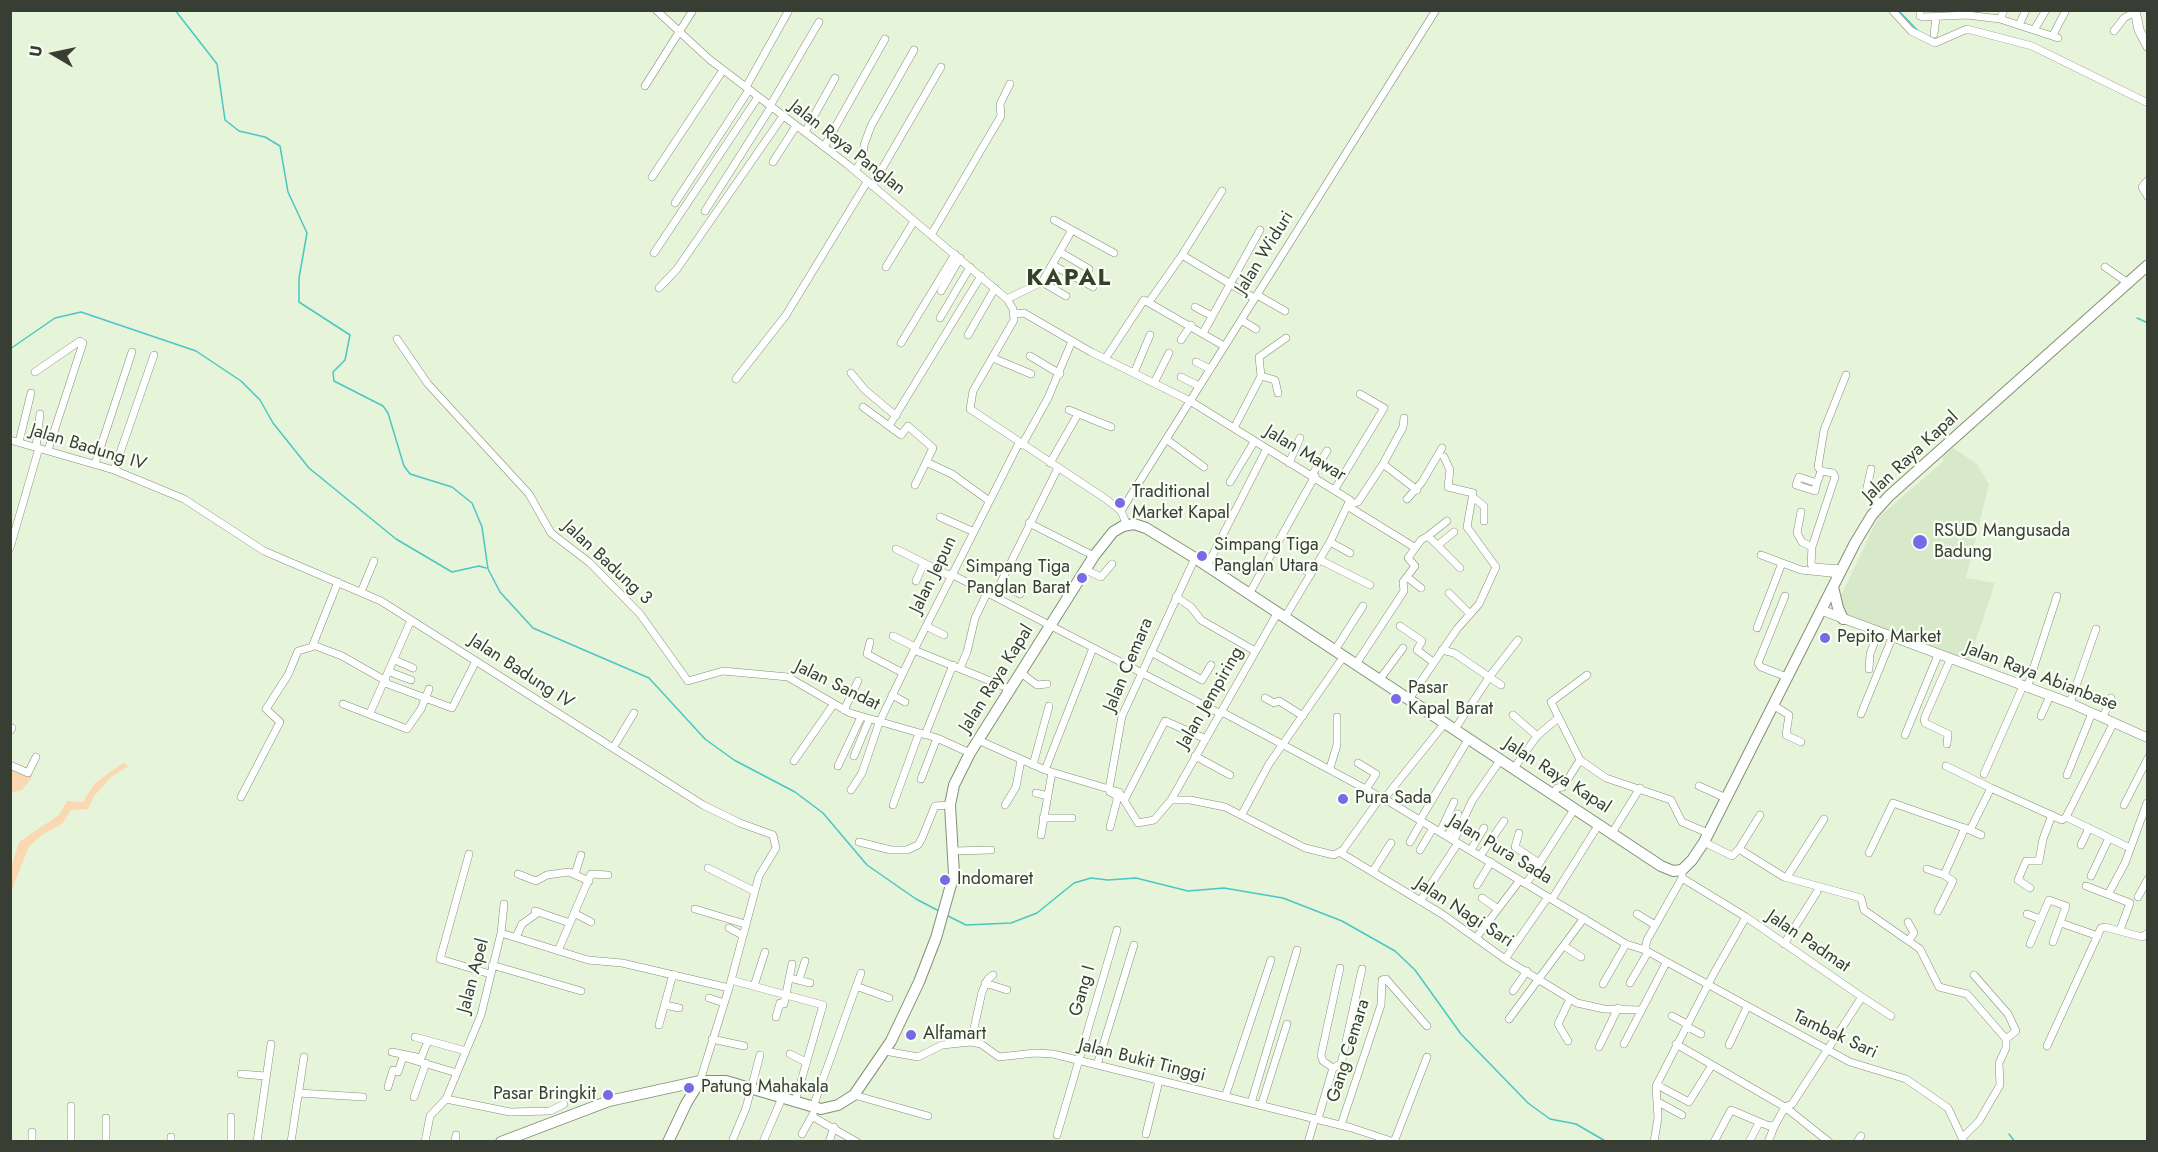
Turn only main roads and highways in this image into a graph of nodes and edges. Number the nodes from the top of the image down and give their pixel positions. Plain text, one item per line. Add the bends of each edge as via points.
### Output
1 (2135, 11) edge
2 (2148, 47) edge
3 (2148, 265) edge
4 (1833, 587) junction
5 (1821, 610) junction
6 (1843, 619) junction
7 (2148, 738) edge
8 (700, 1081) junction
9 (679, 1085) junction
10 (686, 1104) junction
11 (501, 1142) edge
12 (669, 1142) edge

1 - 2 main road
3 - 4 highway, Jalan Raya Kapal via 1881,504
4 - 5 highway, Jalan Raya Kapal
4 - 6 highway
5 - 6 main road, Jalan Raya Abianbase
5 - 8 highway, Jalan Raya Kapal via 1706,837 1682,874 1662,866 1195,558 1146,528 1127,525 1113,532 1094,556 970,753 954,785 950,805 954,874 936,938 885,1051 854,1095 838,1106 814,1111 724,1081
6 - 7 main road, Jalan Raya Abianbase via 2070,703
8 - 9 highway
8 - 10 highway
9 - 10 highway via 686,1093
9 - 11 highway via 609,1101
10 - 12 highway

